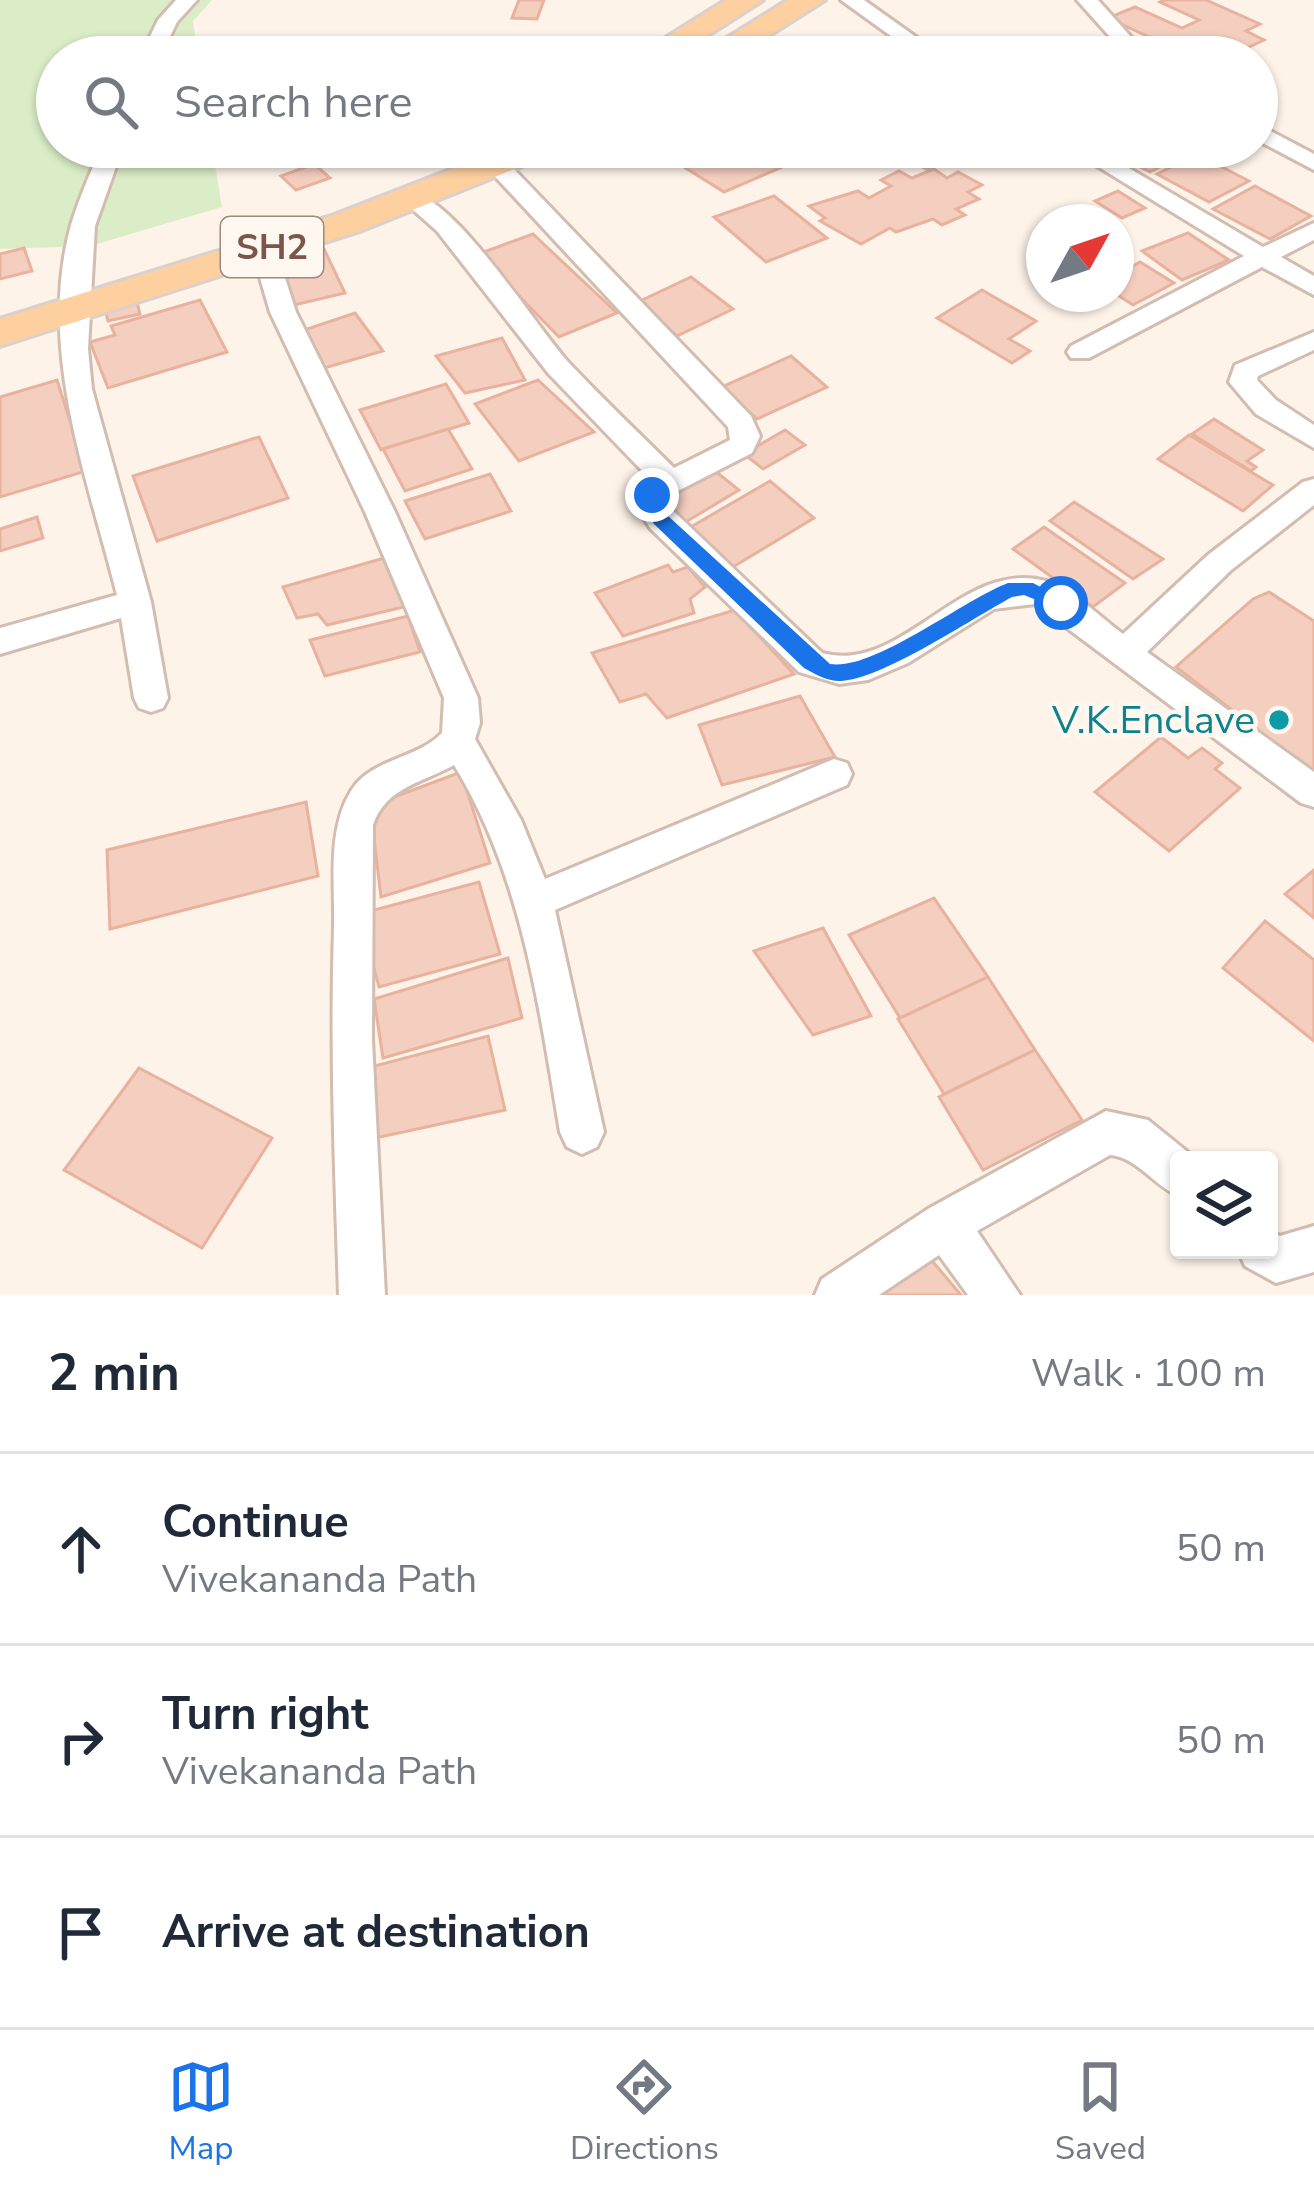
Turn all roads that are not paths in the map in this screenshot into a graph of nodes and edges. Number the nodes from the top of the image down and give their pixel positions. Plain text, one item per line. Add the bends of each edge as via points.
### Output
1 (187, 0) edge
2 (748, 0) edge
3 (809, 0) edge
4 (851, 0) edge
5 (1087, 0) edge
6 (160, 36) edge
7 (687, 36) edge
8 (748, 36) edge
9 (903, 36) edge
10 (1120, 36) edge
11 (1278, 143) edge
12 (1314, 163) edge
13 (104, 168) edge
14 (405, 168) edge
15 (493, 168) edge
16 (500, 168) edge
17 (1112, 168) edge
18 (414, 200) junction
19 (1314, 230) edge
20 (264, 250) junction
21 (1257, 256) junction
22 (1314, 287) edge
23 (77, 294) junction
24 (0, 302) edge
25 (0, 333) edge
26 (1314, 340) edge
27 (1081, 352) dead end
28 (1314, 438) edge
29 (670, 483) junction
30 (1314, 488) edge
31 (135, 602) junction
32 (0, 641) edge
33 (1127, 651) junction
34 (151, 698) dead end
35 (458, 742) junction
36 (833, 774) dead end
37 (1314, 792) edge
38 (532, 902) junction
39 (582, 1132) dead end
40 (1170, 1166) edge
41 (944, 1225) junction
42 (1314, 1249) edge
43 (1274, 1259) edge
44 (362, 1295) edge
45 (838, 1295) edge
46 (997, 1295) edge

1 - 6 street
2 - 7 main road
3 - 8 main road
4 - 9 street
5 - 10 street
11 - 12 street
13 - 23 street via 83,226
14 - 23 main road, SH2
15 - 18 main road, SH2
16 - 29 street via 741,423 742,446
17 - 21 street
18 - 20 main road, SH2
18 - 29 street via 446,226 558,367
19 - 21 street
20 - 23 main road, SH2
20 - 35 street via 284,312 461,698 466,722
21 - 22 street
21 - 27 street
23 - 24 main road, SH2
23 - 25 main road, SH2
23 - 31 street via 78,388
26 - 28 street via 1258,362 1243,382
29 - 33 street via 652,495 652,511 826,671 857,670 991,598 1026,588
30 - 33 street
31 - 32 street
31 - 34 street
33 - 37 street
35 - 38 street via 500,808
35 - 44 street via 367,796 355,825 351,1040
36 - 38 street
38 - 39 street
40 - 41 street via 1133,1135 1106,1132
41 - 45 street
41 - 46 street
42 - 43 street

